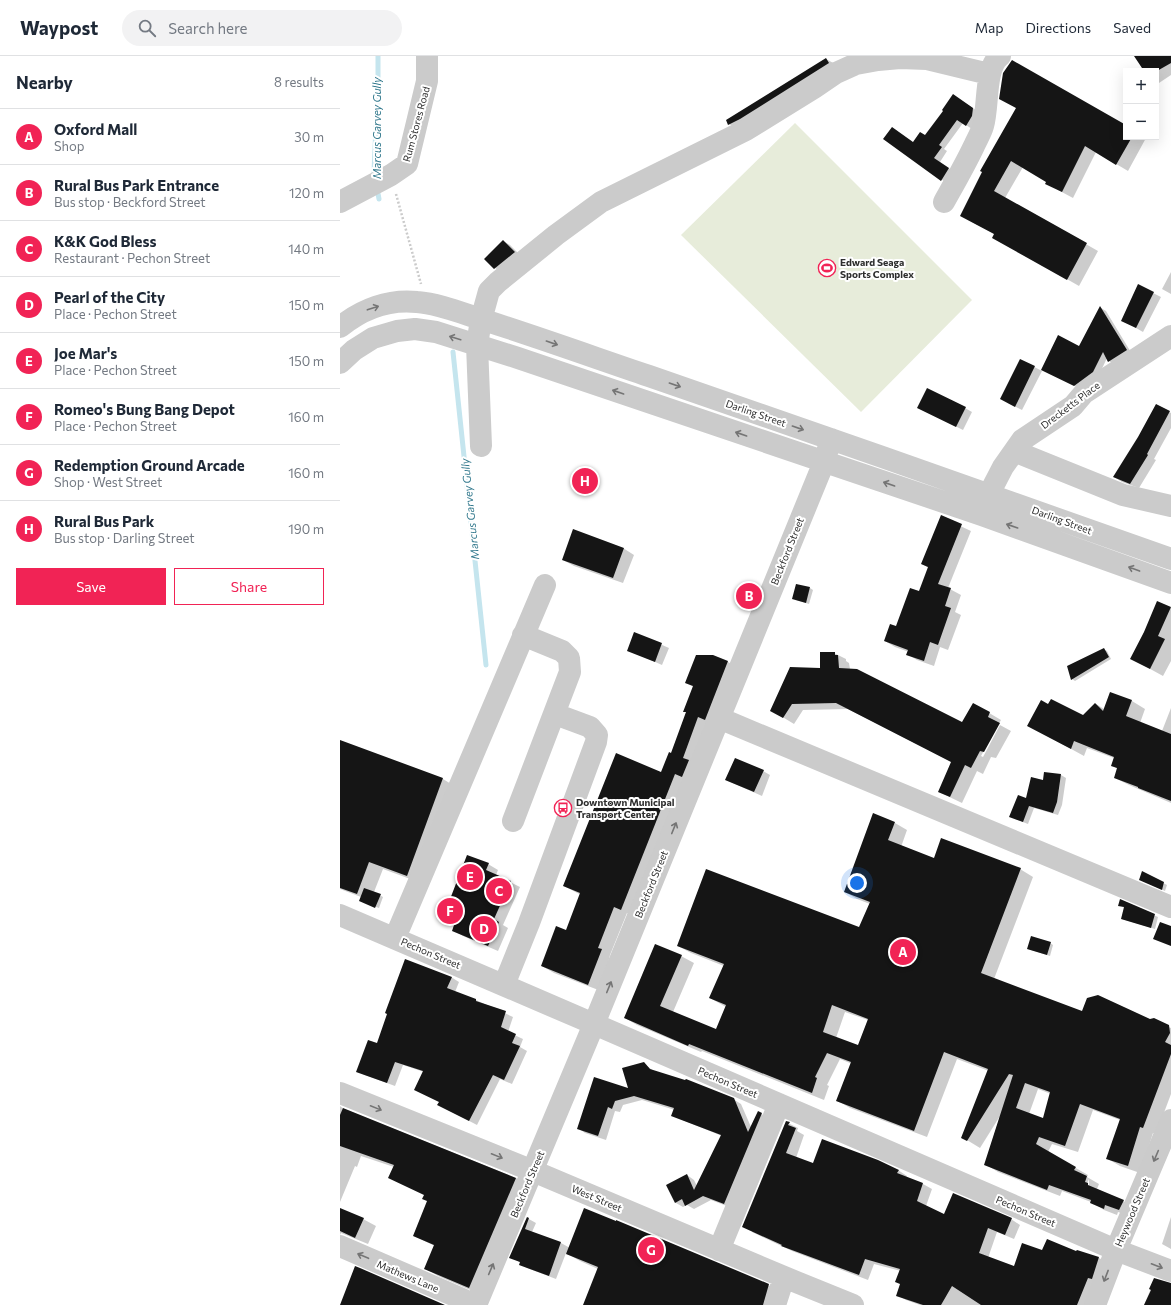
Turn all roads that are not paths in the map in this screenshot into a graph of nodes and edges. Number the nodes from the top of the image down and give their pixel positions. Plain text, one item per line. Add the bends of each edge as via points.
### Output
1 (427, 56) edge
2 (994, 65) edge
3 (340, 201) edge
4 (944, 202) dead end
5 (481, 320) junction
6 (340, 327) edge
7 (526, 334) junction
8 (1171, 336) edge
9 (477, 345) junction
10 (518, 358) junction
11 (340, 363) edge
12 (831, 439) junction
13 (481, 446) dead end
14 (1014, 451) junction
15 (824, 462) junction
16 (989, 494) junction
17 (1171, 506) edge
18 (982, 515) junction
19 (1171, 559) edge
20 (1171, 583) edge
21 (545, 585) dead end
22 (523, 635) junction
23 (554, 714) junction
24 (719, 718) junction
25 (513, 821) dead end
26 (1171, 907) edge
27 (340, 915) edge
28 (395, 938) junction
29 (504, 985) junction
30 (594, 1024) junction
31 (340, 1093) edge
32 (779, 1104) junction
33 (1171, 1120) edge
34 (533, 1171) junction
35 (340, 1246) edge
36 (719, 1250) junction
37 (1116, 1250) junction
38 (1171, 1271) edge
39 (784, 1278) junction
40 (476, 1305) edge
41 (775, 1305) edge
42 (852, 1305) edge
43 (1094, 1305) edge

1 - 3 street, Rum Stores Road via 427,81 406,164
2 - 4 street via 983,127
2 - 5 street via 900,58 856,64 836,72 746,130 601,202 498,282 489,291
6 -> 5 street, Darling Street via 365,311 400,301 439,306
5 - 7 street, Darling Street
5 - 9 street
7 - 10 street
7 -> 12 street, Darling Street
8 - 14 street, Drecketts Place via 1084,393 1072,406 1022,440
9 - 10 street
9 -> 11 street via 436,332 415,329 397,331 373,338
9 - 13 street
15 -> 10 street
12 - 15 street, Beckford Street
12 - 16 street, Darling Street
14 - 16 street, Drecketts Place
14 - 17 street via 1123,496
18 -> 15 street
15 - 24 street, Beckford Street
16 - 18 street, Drecketts Place
16 - 19 street, Darling Street
20 -> 18 street
21 - 22 street
22 - 23 street via 562,651 569,658 570,672
22 - 28 street
23 - 25 street
23 - 29 street via 590,727 597,734 596,742
24 - 26 street
30 -> 24 street, Beckford Street
27 - 28 street, Pechon Street
28 - 29 street, Pechon Street
29 - 30 street, Pechon Street
30 - 32 street, Pechon Street
30 - 34 street, Beckford Street
31 -> 34 street, West Street
32 - 36 street
32 - 37 street, Pechon Street
33 -> 37 street, Heywood Street
34 - 36 street, West Street
40 -> 34 street, Beckford Street
40 -> 35 street, Mathews Lane
36 - 39 street, West Street
37 -> 38 street, Pechon Street
37 -> 43 street, Heywood Street
39 - 41 street
39 - 42 street, West Street

